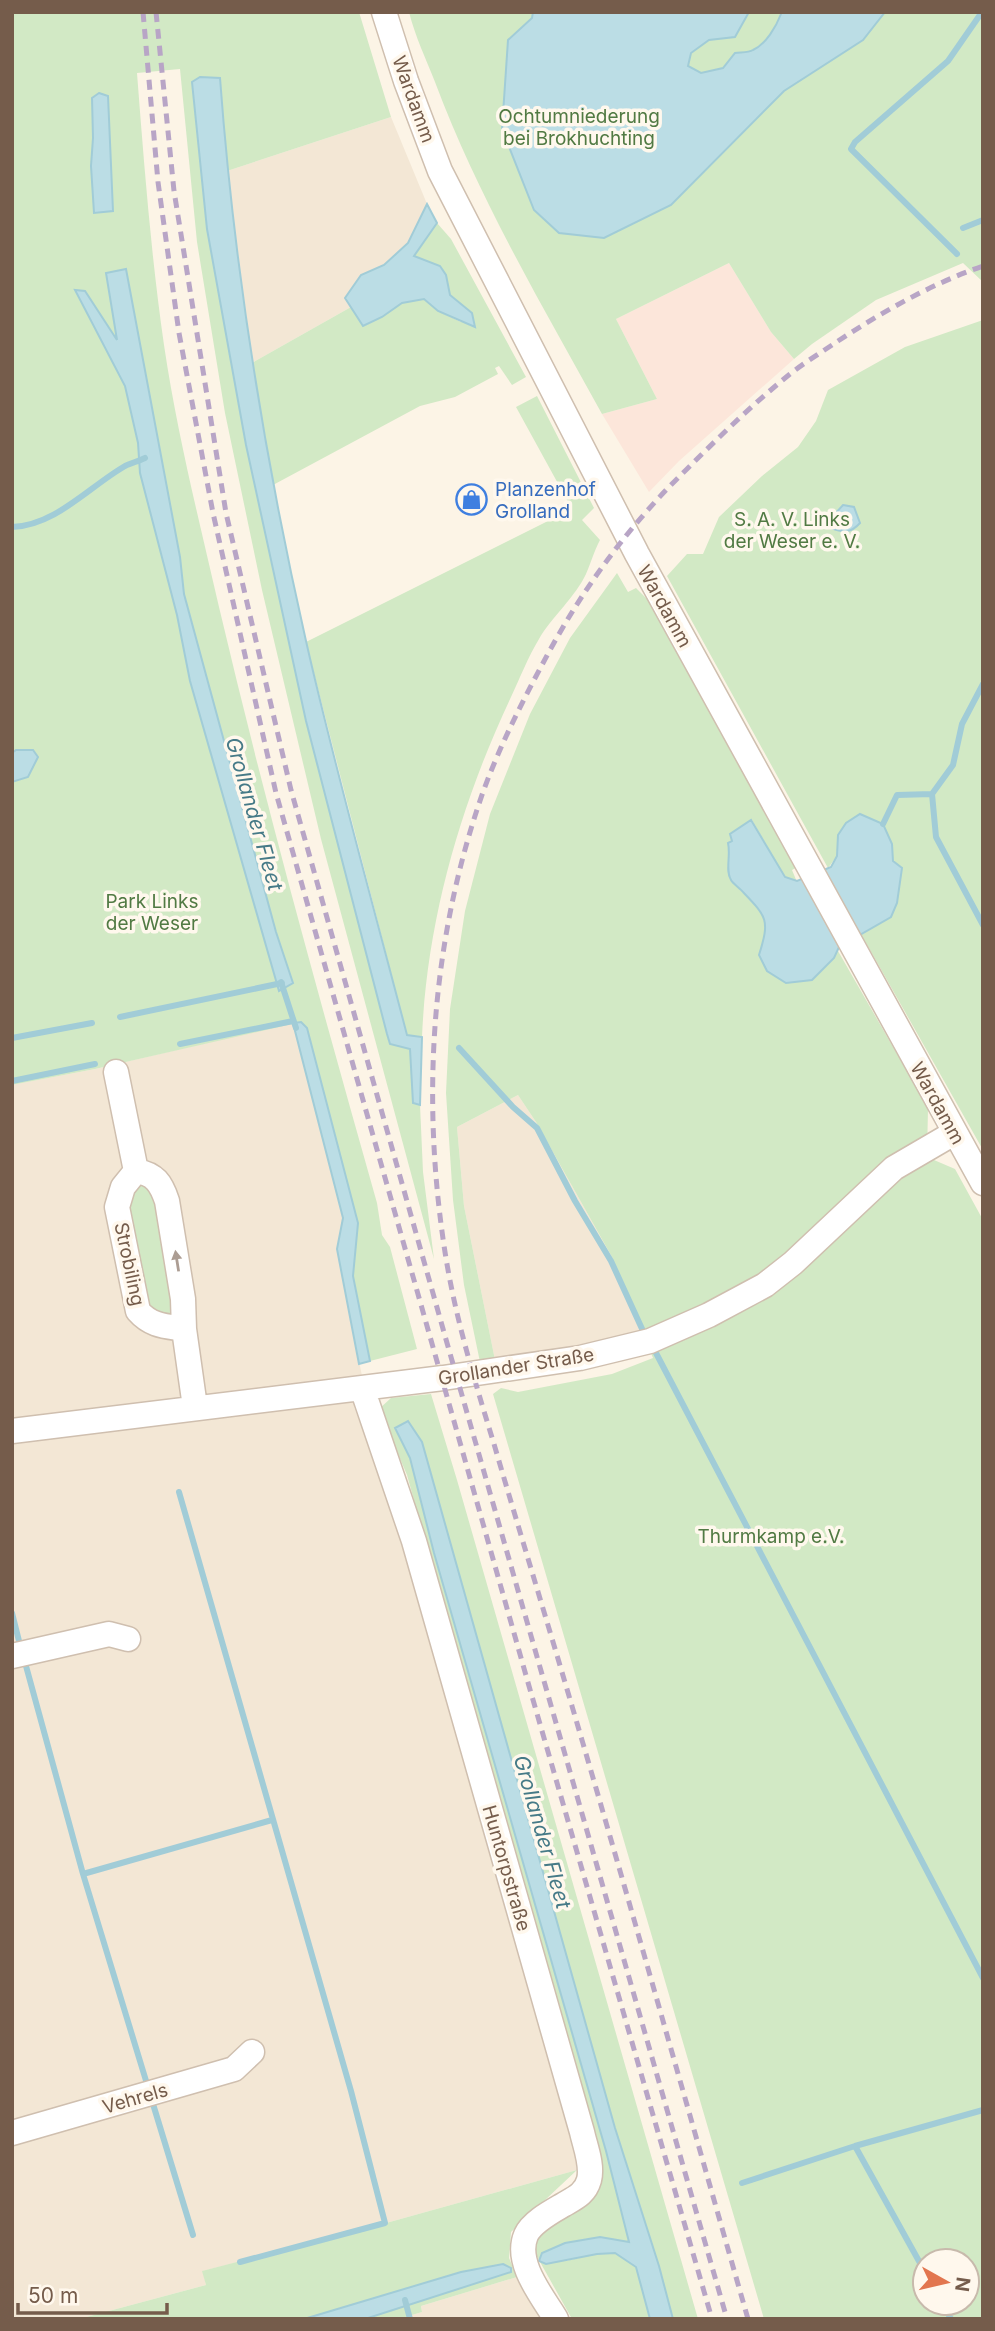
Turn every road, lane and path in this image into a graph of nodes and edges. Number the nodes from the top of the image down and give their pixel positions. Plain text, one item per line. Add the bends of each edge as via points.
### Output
1 (384, 12) edge
2 (116, 1072) dead end
3 (954, 1133) junction
4 (136, 1171) junction
5 (983, 1183) edge
6 (184, 1329) junction
7 (362, 1388) junction
8 (195, 1407) junction
9 (12, 1430) edge
10 (128, 1639) dead end
11 (12, 1656) edge
12 (252, 2052) dead end
13 (12, 2133) edge
14 (556, 2319) edge

1 - 3 street, Wardamm via 440,171 637,554
2 - 4 street
3 - 5 street, Wardamm
3 - 7 street, Grollander Straße via 894,1168 765,1285 650,1341 580,1358
6 -> 4 street via 167,1201 156,1178
4 - 6 street, Strobiling via 123,1187 117,1207 138,1311 155,1325
6 - 8 street
7 - 8 street, Grollander Straße
7 - 14 street, Huntorpstraße via 414,1541 591,2171 576,2199 535,2224 526,2235 526,2266
8 - 9 street, Grollander Straße
10 - 11 street via 109,1634
12 - 13 street, Vehrels via 234,2069

